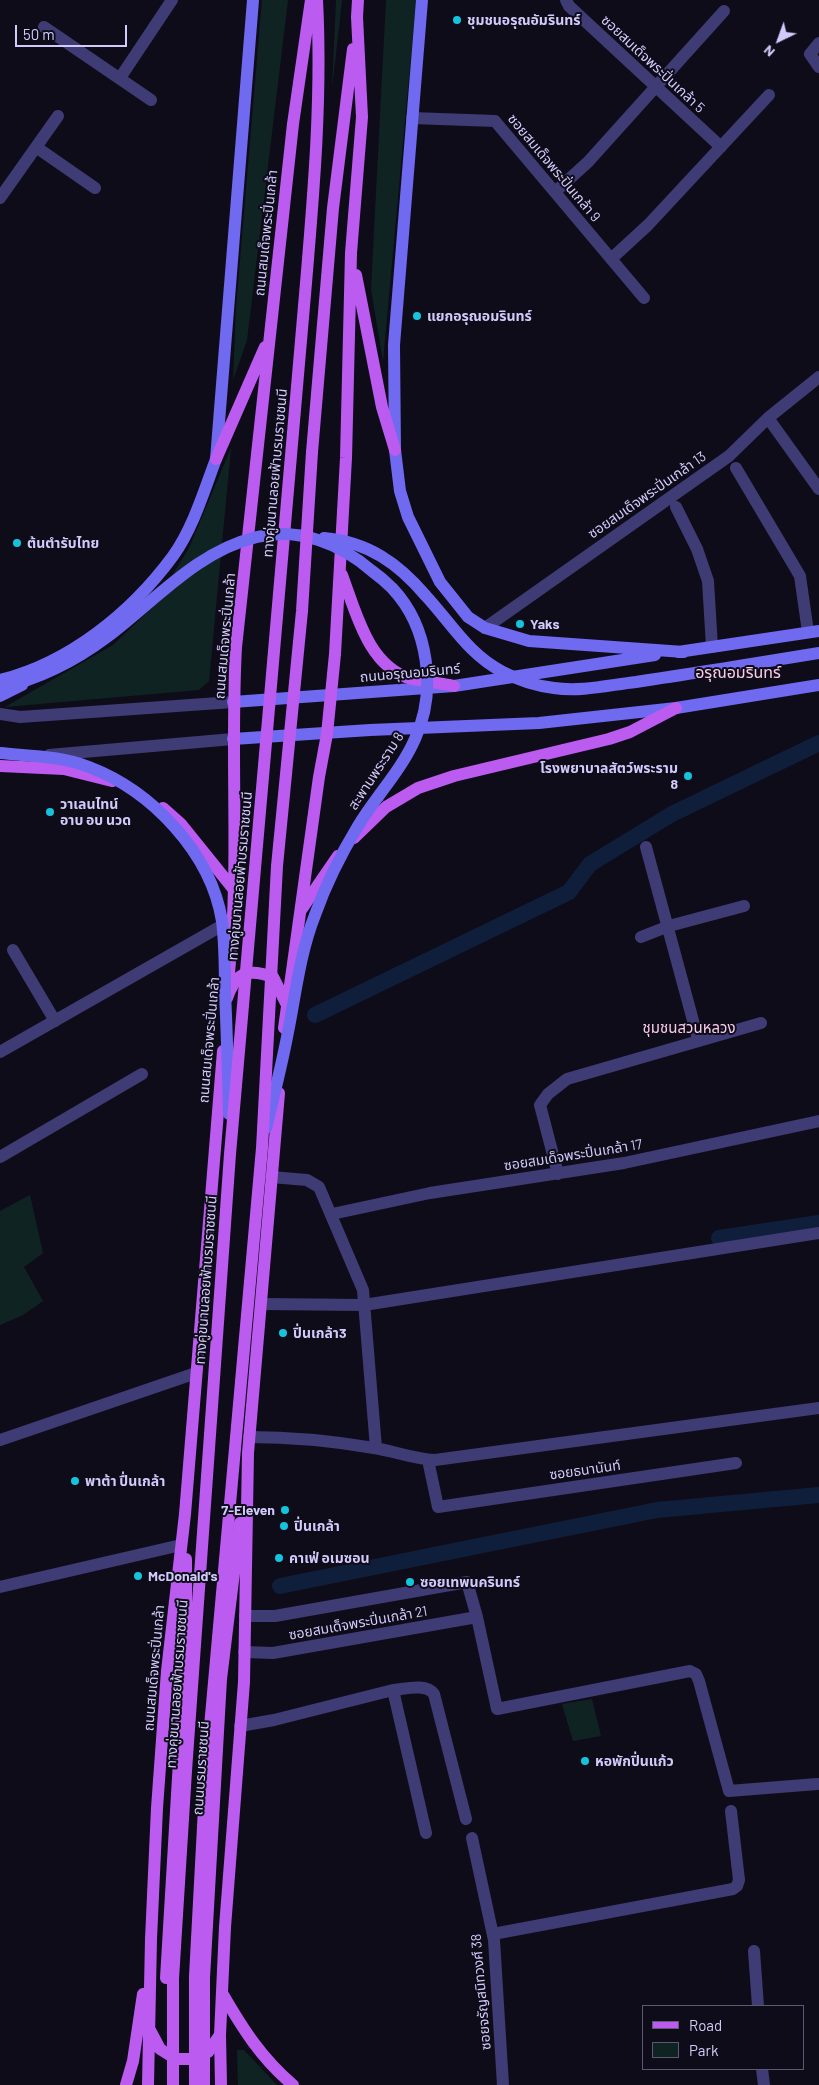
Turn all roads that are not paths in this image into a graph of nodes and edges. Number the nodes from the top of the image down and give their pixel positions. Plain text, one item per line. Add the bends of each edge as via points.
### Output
1 (172, 0) edge
2 (253, 0) edge
3 (311, 0) edge
4 (317, 0) edge
5 (358, 0) edge
6 (422, 0) edge
7 (566, 0) edge
8 (724, 11) dead end
9 (357, 17) junction
10 (44, 27) dead end
11 (819, 43) edge
12 (819, 66) edge
13 (120, 78) junction
14 (654, 87) junction
15 (769, 95) dead end
16 (151, 100) dead end
17 (58, 116) dead end
18 (412, 118) junction
19 (36, 147) junction
20 (721, 147) junction
21 (95, 188) dead end
22 (555, 192) junction
23 (0, 198) edge
24 (351, 253) junction
25 (611, 259) junction
26 (644, 298) dead end
27 (270, 336) junction
28 (819, 377) edge
29 (768, 418) junction
30 (395, 450) junction
31 (216, 459) junction
32 (736, 468) dead end
33 (819, 489) edge
34 (676, 507) dead end
35 (314, 537) junction
36 (340, 570) junction
37 (485, 628) junction
38 (814, 632) edge
39 (712, 647) junction
40 (684, 652) junction
41 (819, 653) edge
42 (0, 680) edge
43 (29, 682) junction
44 (819, 685) edge
45 (454, 686) junction
46 (0, 688) edge
47 (332, 693) junction
48 (0, 696) edge
49 (233, 702) junction
50 (676, 708) junction
51 (0, 714) edge
52 (327, 734) junction
53 (234, 739) junction
54 (0, 753) edge
55 (0, 759) edge
56 (0, 766) edge
57 (646, 847) dead end
58 (235, 890) junction
59 (744, 906) dead end
60 (299, 913) junction
61 (234, 919) junction
62 (669, 926) junction
63 (641, 937) dead end
64 (13, 950) dead end
65 (227, 998) junction
66 (286, 1004) junction
67 (55, 1021) junction
68 (761, 1023) dead end
69 (698, 1039) junction
70 (0, 1052) edge
71 (142, 1074) dead end
72 (819, 1121) edge
73 (262, 1148) junction
74 (1, 1154) edge
75 (230, 1154) junction
76 (558, 1174) junction
77 (271, 1177) junction
78 (332, 1214) junction
79 (819, 1233) edge
80 (262, 1304) junction
81 (364, 1305) junction
82 (196, 1373) junction
83 (819, 1408) edge
84 (250, 1437) junction
85 (0, 1440) edge
86 (376, 1448) junction
87 (248, 1453) junction
88 (428, 1460) junction
89 (736, 1463) dead end
90 (185, 1514) junction
91 (181, 1545) junction
92 (0, 1587) edge
93 (246, 1616) junction
94 (477, 1617) junction
95 (244, 1652) junction
96 (393, 1690) junction
97 (240, 1726) junction
98 (817, 1784) dead end
99 (731, 1812) dead end
100 (466, 1819) dead end
101 (426, 1833) dead end
102 (472, 1838) dead end
103 (493, 1934) junction
104 (151, 1939) junction
105 (754, 1951) dead end
106 (222, 1993) junction
107 (758, 2005) edge
108 (149, 2028) junction
109 (220, 2035) junction
110 (762, 2070) edge
111 (126, 2085) edge
112 (148, 2085) edge
113 (166, 2085) edge
114 (173, 2085) edge
115 (195, 2085) edge
116 (204, 2085) edge
117 (221, 2085) edge
118 (292, 2085) edge
119 (503, 2085) edge
120 (764, 2085) edge

1 - 13 street
2 - 31 main road
3 - 27 main road, ถนนสมเด็จพระปิ่นเกล้า via 293,124
4 - 75 main road, ทางคู่ขนานลอยฟ้าบรมราชชนนี, bridge via 318,115
5 - 9 main road
6 - 18 main road
7 - 14 street, ซอยสมเด็จพระปิ่นเกล้า 5
8 - 14 street
9 - 24 main road via 362,117
9 - 73 main road, bridge via 334,208 312,452 302,611 277,866
10 - 13 street
11 - 12 street via 810,54
13 - 16 street
14 - 20 street, ซอยสมเด็จพระปิ่นเกล้า 5
14 - 22 street via 588,162
15 - 20 street
17 - 19 street
18 - 22 street, ซอยสมเด็จพระปิ่นเกล้า 9 via 495,121
18 - 30 main road via 394,345
19 - 21 street
19 - 23 street
20 - 25 street via 648,225
22 - 25 street, ซอยสมเด็จพระปิ่นเกล้า 9
24 - 30 main road via 382,407
24 - 36 main road
25 - 26 street, ซอยสมเด็จพระปิ่นเกล้า 9
27 - 31 main road
27 - 49 main road, ถนนสมเด็จพระปิ่นเกล้า via 236,647
28 - 29 street, ซอยสมเด็จพระปิ่นเกล้า 13
29 - 33 street
29 - 37 street, ซอยสมเด็จพระปิ่นเกล้า 13 via 729,456
30 - 37 main road via 400,491 418,540 445,589 468,618
31 - 42 main road via 194,518 174,555 142,594 60,658
32 - 38 street via 796,565
34 - 39 street via 697,549 708,581
35 - 41 main road, bridge via 348,540 384,557 413,582 457,636 485,661 517,679 553,688 586,688
35 - 43 main road, สะพานพระราม 8, bridge via 274,534 232,544 193,566 106,638
35 - 73 main road, สะพานพระราม 8, bridge via 355,556 393,588 420,636 426,658 427,703 416,739 358,826 332,872 315,914 303,949
36 - 45 main road via 358,618 373,650 381,659 399,673 412,678
36 - 47 main road
37 - 40 main road via 529,640
38 - 39 main road, ถนนอรุณอมรินทร์
39 - 40 main road, ถนนอรุณอมรินทร์
40 - 45 main road, ถนนอรุณอมรินทร์
43 - 46 main road, สะพานพระราม 8, bridge
43 - 48 main road
44 - 50 main road
45 - 47 main road, ถนนอรุณอมรินทร์
47 - 49 main road, ถนนอรุณอมรินทร์
47 - 52 main road
49 - 51 street, ถนนอรุณอมรินทร์ via 20,717
49 - 53 main road, ถนนสมเด็จพระปิ่นเกล้า
50 - 52 main road via 539,724
50 - 60 main road via 630,732 418,788 386,807 364,827 332,863
52 - 53 main road
52 - 60 main road
53 - 55 street
53 - 58 main road, ถนนสมเด็จพระปิ่นเกล้า
54 - 75 main road, bridge via 58,758 88,766 119,780 174,827 202,867 218,906 224,940
56 - 58 main road via 64,769 114,782 158,804 181,824
57 - 62 street
58 - 61 main road, ถนนสมเด็จพระปิ่นเกล้า
59 - 62 street
60 - 66 main road
61 - 65 main road, ถนนสมเด็จพระปิ่นเกล้า
61 - 67 street
62 - 63 street
62 - 69 street
64 - 67 street
65 - 66 main road via 240,975 258,972 274,977
65 - 82 main road, ถนนสมเด็จพระปิ่นเกล้า
66 - 77 main road
67 - 70 street
68 - 69 street
69 - 76 street via 567,1078 548,1094 540,1105
71 - 74 street
72 - 76 street, ซอยสมเด็จพระปิ่นเกล้า 17
73 - 115 main road, bridge via 206,1771 195,1976
75 - 114 main road, ทางคู่ขนานลอยฟ้าบรมราชชนนี, bridge via 173,1979
76 - 78 street, ซอยสมเด็จพระปิ่นเกล้า 17 via 430,1193
77 - 78 street via 307,1180 318,1187
77 - 80 main road
78 - 81 street via 363,1290
79 - 81 street
80 - 81 street
80 - 84 main road
81 - 86 street
82 - 85 street
82 - 90 main road, ถนนสมเด็จพระปิ่นเกล้า
83 - 88 street
84 - 86 street via 279,1437
84 - 87 main road
86 - 88 street
87 - 93 main road
87 - 116 main road, ถนนบรมราชชนนี, bridge via 222,1679 204,1978
88 - 89 street, ซอยธนานันท์ via 438,1507
90 - 91 main road, ถนนสมเด็จพระปิ่นเกล้า
90 - 113 main road, ถนนบรมราชชนนี via 187,1618 166,1978
91 - 92 street
91 - 104 main road, ถนนสมเด็จพระปิ่นเกล้า via 164,1720
93 - 94 street via 275,1616 467,1582
93 - 95 main road
94 - 95 street, ซอยสมเด็จพระปิ่นเกล้า 21 via 273,1653
94 - 98 street via 497,1709 690,1671 699,1681 729,1791
95 - 97 main road
96 - 97 street
96 - 100 street via 424,1688 434,1694
96 - 101 street
97 - 106 main road
99 - 103 street via 739,1880 732,1889
102 - 103 street, ซอยจรัญสนิทวงศ์ 38
103 - 119 street, ซอยจรัญสนิทวงศ์ 38
104 - 108 main road, ถนนสมเด็จพระปิ่นเกล้า
104 - 111 main road via 133,2061
105 - 107 street
106 - 109 main road
106 - 118 main road via 254,2046
108 - 109 main road via 160,2049 176,2059 192,2060 208,2052
108 - 112 main road, ถนนสมเด็จพระปิ่นเกล้า
109 - 117 main road
110 - 120 street

